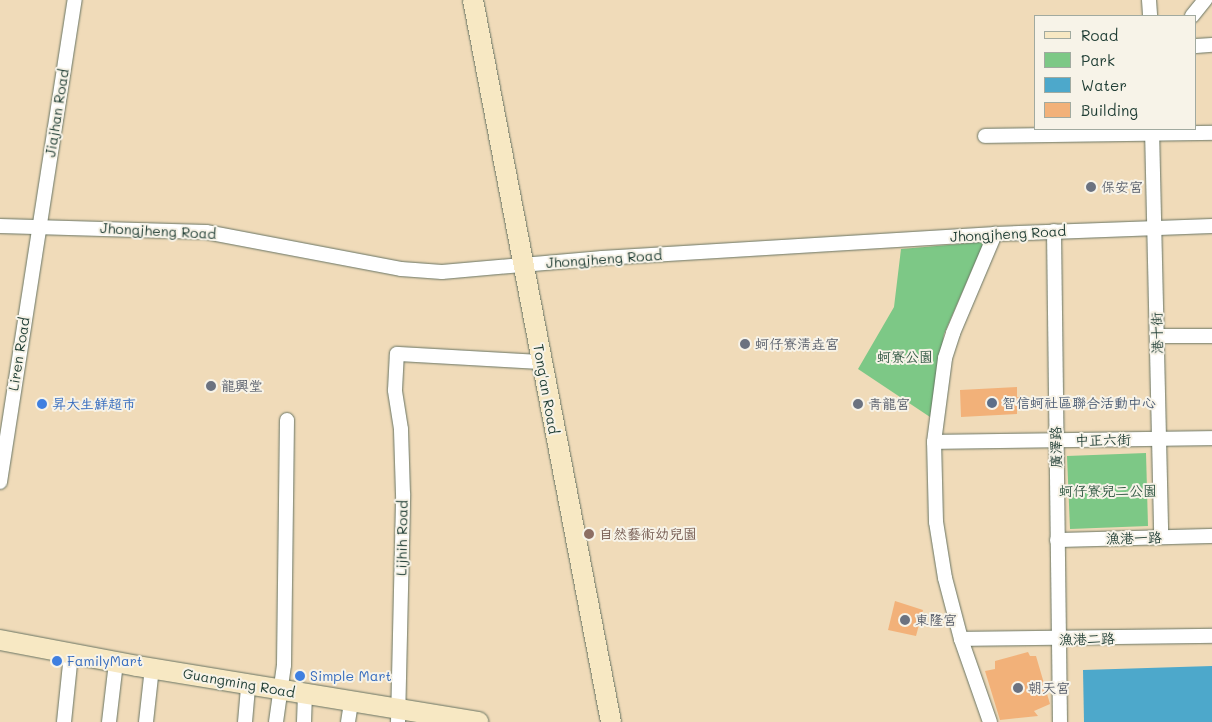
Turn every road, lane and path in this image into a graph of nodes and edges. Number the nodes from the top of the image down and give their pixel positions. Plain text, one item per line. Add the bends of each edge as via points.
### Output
1 (75, 0) edge
2 (473, 0) edge
3 (1149, 0) edge
4 (1205, 0) edge
5 (1150, 15) edge
6 (1193, 15) edge
7 (1212, 45) edge
8 (1197, 46) edge
9 (1152, 131) edge
10 (1212, 133) edge
11 (985, 136) dead end
12 (0, 226) edge
13 (40, 226) junction
14 (1212, 226) edge
15 (1154, 227) junction
16 (1054, 231) junction
17 (995, 234) junction
18 (524, 266) junction
19 (1157, 336) junction
20 (1212, 336) edge
21 (542, 362) junction
22 (286, 420) dead end
23 (1212, 438) edge
24 (1159, 439) junction
25 (1055, 440) junction
26 (934, 442) junction
27 (0, 482) edge
28 (1212, 536) edge
29 (1162, 537) junction
30 (1057, 540) junction
31 (1212, 636) edge
32 (961, 639) junction
33 (1058, 639) junction
34 (0, 640) edge
35 (0, 648) edge
36 (71, 654) junction
37 (116, 662) junction
38 (152, 668) junction
39 (248, 684) junction
40 (279, 690) junction
41 (305, 694) junction
42 (350, 712) edge
43 (398, 715) edge
44 (64, 722) edge
45 (109, 722) edge
46 (146, 722) edge
47 (245, 722) edge
48 (276, 722) edge
49 (304, 722) edge
50 (478, 722) edge
51 (611, 722) edge
52 (990, 722) edge
53 (1060, 722) edge

1 - 13 street, Jiajhan Road
2 - 18 street, Tong'an Road
3 - 5 street
4 - 6 street
7 - 8 street
9 - 10 street
9 - 11 street
9 - 15 street, 港十街
12 - 13 street, Jhongjheng Road
13 - 18 street, Jhongjheng Road via 206,232 401,269 442,272
13 - 27 street, Liren Road
14 - 15 street, Jhongjheng Road
15 - 16 street, Jhongjheng Road
15 - 19 street, 港十街
16 - 17 street, Jhongjheng Road
16 - 25 street, 廣澤路
17 - 18 street, Jhongjheng Road via 602,258
17 - 26 street via 945,358
18 - 21 street, Tong'an Road
19 - 20 street
19 - 24 street, 港十街
21 - 43 street, Lijhih Road via 397,354 395,390 401,429 402,494
21 - 51 street, Tong'an Road
22 - 40 street via 284,665
23 - 24 street, 中正六街
24 - 25 street, 中正六街
24 - 29 street, 港十街
25 - 26 street, 中正六街
25 - 30 street, 廣澤路
26 - 32 street via 936,522
28 - 29 street, 漁港一路
29 - 30 street, 漁港一路
30 - 33 street, 廣澤路
31 - 33 street, 漁港二路
32 - 33 street, 漁港二路
32 - 52 street
33 - 53 street, 廣澤路
34 - 35 street
34 - 36 street, Guangming Road
36 - 37 street, Guangming Road
36 - 44 street
37 - 38 street, Guangming Road
37 - 45 street
38 - 39 street, Guangming Road
38 - 46 street
39 - 40 street, Guangming Road
39 - 47 street
40 - 41 street, Guangming Road
40 - 48 street
41 - 42 street, Guangming Road
41 - 49 street
42 - 43 street, Guangming Road
43 - 50 street, Guangming Road

